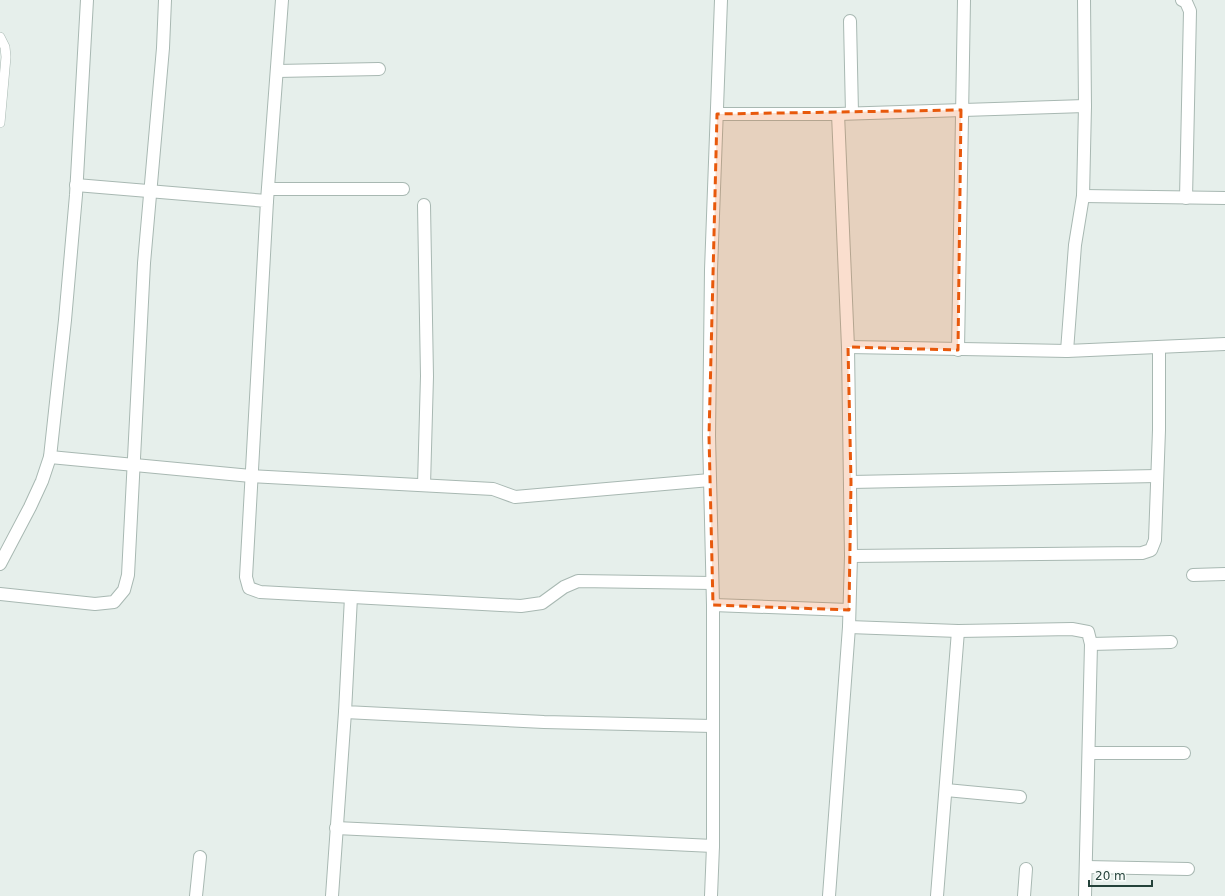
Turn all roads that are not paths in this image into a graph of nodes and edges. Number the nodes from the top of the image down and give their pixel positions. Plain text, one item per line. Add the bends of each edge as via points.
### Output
1 (87, 0) edge
2 (165, 0) edge
3 (282, 0) edge
4 (721, 0) edge
5 (964, 0) edge
6 (1084, 0) edge
7 (1182, 0) edge
8 (850, 21) dead end
9 (0, 37) edge
10 (379, 69) dead end
11 (277, 71) junction
12 (1085, 106) junction
13 (961, 110) junction
14 (852, 113) junction
15 (717, 114) junction
16 (838, 114) junction
17 (0, 123) edge
18 (76, 184) junction
19 (403, 188) dead end
20 (149, 192) junction
21 (268, 195) junction
22 (1083, 196) junction
23 (1186, 198) junction
24 (1225, 198) edge
25 (424, 205) dead end
26 (1225, 344) edge
27 (848, 347) junction
28 (1159, 348) junction
29 (958, 350) junction
30 (1067, 351) junction
31 (50, 457) junction
32 (132, 466) junction
33 (250, 476) junction
34 (1157, 476) junction
35 (710, 480) junction
36 (851, 482) junction
37 (424, 485) junction
38 (851, 556) junction
39 (0, 564) edge
40 (1225, 574) edge
41 (1193, 575) dead end
42 (712, 584) junction
43 (0, 594) edge
44 (351, 597) junction
45 (713, 605) junction
46 (849, 610) junction
47 (849, 627) junction
48 (958, 631) junction
49 (1171, 642) dead end
50 (1091, 644) junction
51 (344, 712) junction
52 (712, 726) junction
53 (1089, 753) junction
54 (1184, 753) dead end
55 (946, 790) junction
56 (1020, 797) dead end
57 (336, 828) junction
58 (713, 846) junction
59 (200, 857) dead end
60 (1086, 867) junction
61 (1026, 869) dead end
62 (1188, 869) dead end
63 (196, 896) edge
64 (332, 896) edge
65 (711, 896) edge
66 (829, 896) edge
67 (937, 896) edge
68 (1024, 896) edge
69 (1084, 896) edge

1 - 18 street
2 - 20 street
3 - 11 street
4 - 15 street
5 - 13 street
6 - 12 street
7 - 23 street via 1186,2 1190,11
8 - 14 street
9 - 17 lane via 6,56
10 - 11 street
11 - 21 street
12 - 13 street
12 - 22 street
13 - 14 street
13 - 29 street
14 - 16 street
15 - 16 street
15 - 35 street via 711,270
16 - 27 street
18 - 20 street
18 - 31 street
19 - 21 street
20 - 21 street
20 - 32 street
21 - 33 street
22 - 23 street
22 - 30 street via 1075,245
23 - 24 street
25 - 37 street via 427,376
26 - 28 street
27 - 29 street
27 - 36 street
28 - 30 street
28 - 34 street
29 - 30 street
31 - 32 street
31 - 39 street via 30,507
32 - 33 street
32 - 43 street via 128,574 124,590 114,602 95,604
33 - 37 street
33 - 44 street via 246,576 249,588 260,592
34 - 36 street
34 - 38 street via 1155,540 1151,550 1142,554
35 - 37 street via 516,497 493,489
35 - 42 street
36 - 38 street
38 - 46 street
40 - 41 street
42 - 44 street via 578,581 542,602 521,606
42 - 45 street
44 - 51 street
45 - 46 street
45 - 52 street
46 - 47 street
47 - 48 street
47 - 66 street
48 - 50 street via 1072,629 1088,632
48 - 55 street
49 - 50 street
50 - 53 street
51 - 52 street via 544,722
51 - 57 street
52 - 58 street
53 - 54 street
53 - 60 street
55 - 56 street
55 - 67 street
57 - 58 street
57 - 64 street
58 - 65 street
59 - 63 street
60 - 62 street
60 - 69 street
61 - 68 street

